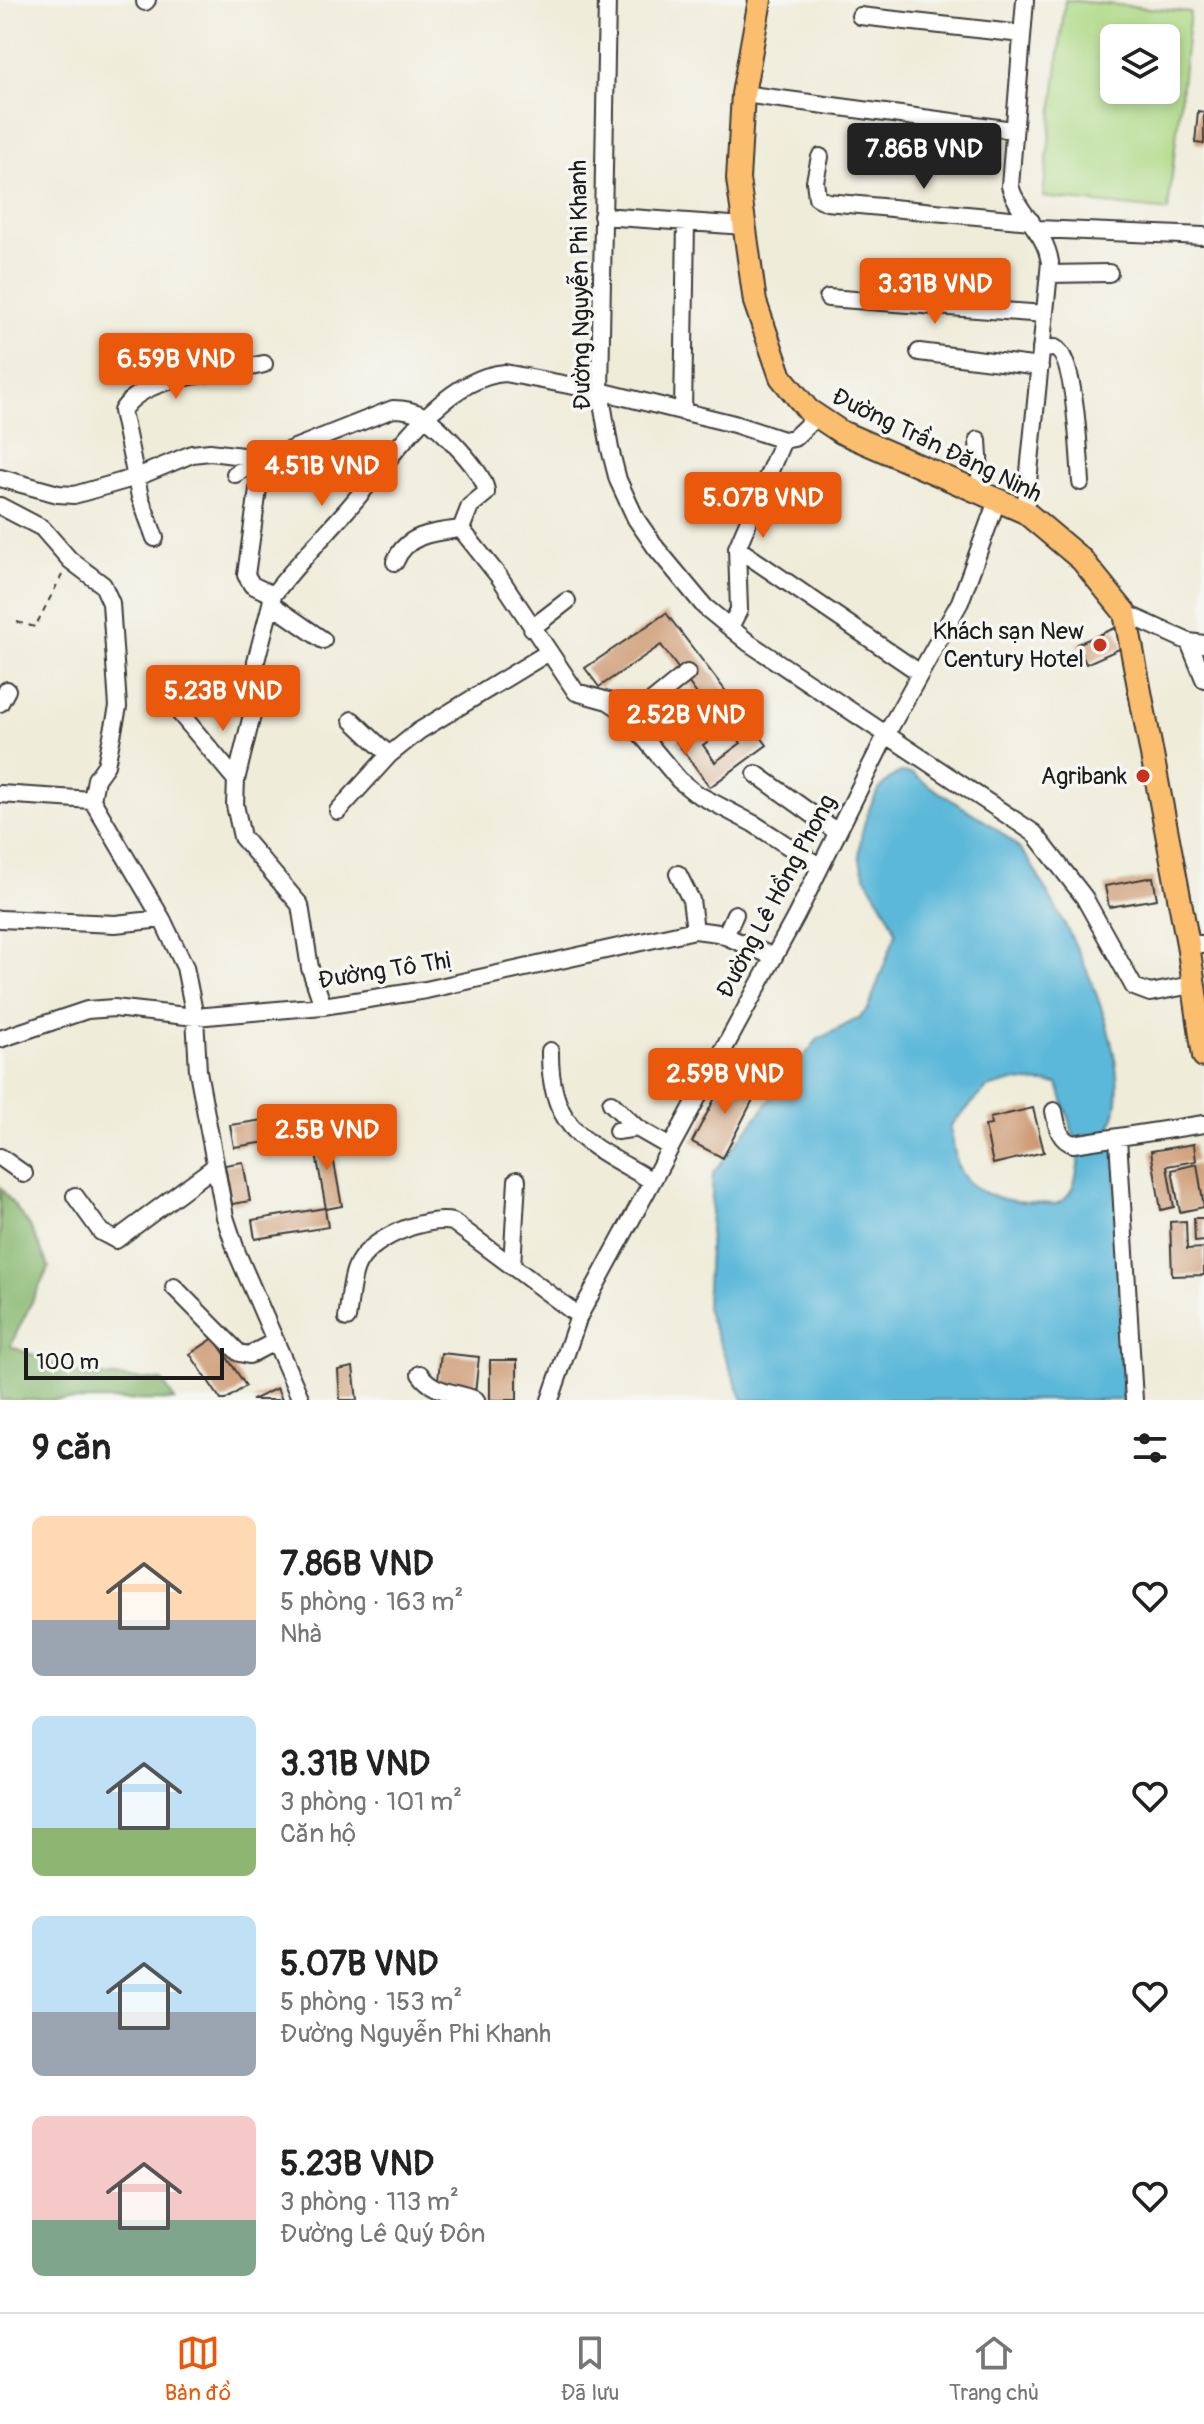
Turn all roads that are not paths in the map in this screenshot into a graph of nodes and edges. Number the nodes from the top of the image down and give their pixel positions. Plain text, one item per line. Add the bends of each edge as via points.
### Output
1 (607, 0) edge
2 (760, 0) edge
3 (1025, 0) edge
4 (860, 16) dead end
5 (1022, 34) junction
6 (743, 94) junction
7 (1013, 130) junction
8 (820, 157) dead end
9 (602, 216) junction
10 (686, 222) junction
11 (1036, 225) junction
12 (745, 226) junction
13 (1204, 236) edge
14 (1109, 273) dead end
15 (1049, 274) junction
16 (828, 298) dead end
17 (1045, 314) junction
18 (1041, 349) junction
19 (919, 352) dead end
20 (264, 364) dead end
21 (1040, 367) junction
22 (118, 391) dead end
23 (600, 391) junction
24 (122, 411) junction
25 (683, 412) junction
26 (817, 416) junction
27 (425, 417) junction
28 (783, 440) junction
29 (978, 440) dead end
30 (264, 459) junction
31 (235, 474) dead end
32 (137, 477) junction
33 (0, 478) edge
34 (1081, 482) dead end
35 (990, 494) junction
36 (0, 506) edge
37 (1025, 512) junction
38 (461, 529) junction
39 (155, 538) dead end
40 (737, 548) junction
41 (395, 562) dead end
42 (272, 600) junction
43 (567, 601) dead end
44 (1125, 613) junction
45 (730, 627) junction
46 (532, 628) junction
47 (323, 640) dead end
48 (1196, 643) edge
49 (549, 652) junction
50 (687, 673) dead end
51 (920, 673) junction
52 (1204, 679) edge
53 (179, 712) dead end
54 (352, 720) dead end
55 (629, 720) junction
56 (887, 733) junction
57 (389, 755) junction
58 (756, 774) dead end
59 (236, 780) junction
60 (0, 794) edge
61 (92, 800) junction
62 (338, 811) dead end
63 (837, 832) junction
64 (819, 866) junction
65 (678, 874) dead end
66 (735, 914) dead end
67 (0, 919) edge
68 (162, 919) junction
69 (695, 930) junction
70 (725, 936) junction
71 (1196, 944) edge
72 (772, 956) junction
73 (1192, 985) junction
74 (323, 1006) junction
75 (195, 1017) junction
76 (0, 1039) edge
77 (550, 1051) dead end
78 (1204, 1056) edge
79 (611, 1103) dead end
80 (1054, 1111) dead end
81 (1204, 1124) edge
82 (637, 1128) junction
83 (617, 1131) dead end
84 (1118, 1138) junction
85 (670, 1147) junction
86 (0, 1157) edge
87 (214, 1167) junction
88 (24, 1174) dead end
89 (517, 1180) dead end
90 (652, 1181) junction
91 (75, 1196) dead end
92 (512, 1266) junction
93 (174, 1287) dead end
94 (579, 1316) junction
95 (347, 1318) dead end
96 (276, 1341) junction
97 (420, 1374) dead end
98 (301, 1400) edge
99 (476, 1400) edge
100 (550, 1400) edge
101 (1134, 1400) edge

1 - 9 street, Đường Nguyễn Phi Khanh
2 - 6 main road, Đường Trần Đăng Ninh
3 - 5 street
4 - 5 street
5 - 7 street
6 - 7 street
6 - 12 main road, Đường Trần Đăng Ninh via 738,144
7 - 11 street via 1010,186 1016,205
8 - 11 street via 817,197 827,202
9 - 10 street
9 - 23 street, Đường Nguyễn Phi Khanh
10 - 12 street
10 - 25 street
11 - 13 street
11 - 15 street via 1047,243
12 - 26 main road, Đường Trần Đăng Ninh via 755,302 781,377
14 - 15 street
15 - 17 street
16 - 17 street
17 - 18 street
18 - 21 street
18 - 34 street via 1055,348 1065,357
19 - 21 street
20 - 24 street via 148,387
21 - 37 street
22 - 24 street
23 - 25 street
23 - 27 street via 505,373 490,375
23 - 45 street, Đường Nguyễn Phi Khanh via 618,480 636,519 705,607
24 - 32 street
25 - 28 street
26 - 28 street via 794,438
26 - 35 main road, Đường Trần Đăng Ninh via 841,432
27 - 30 street via 404,408 379,412
27 - 38 street via 487,485
27 - 42 street via 309,548
28 - 40 street
29 - 35 street
30 - 31 street
30 - 32 street via 192,454
30 - 42 street via 246,575
32 - 33 street via 66,495
32 - 39 street
35 - 37 main road, Đường Trần Đăng Ninh
35 - 51 street, Đường Lê Hồng Phong via 960,602
36 - 61 street via 42,528 70,560 97,579 111,603 118,707 106,765 96,779
37 - 44 main road, Đường Trần Đăng Ninh via 1082,560
38 - 41 street via 426,533
38 - 46 street
40 - 45 street via 739,610
40 - 51 street
42 - 47 street
42 - 59 street
43 - 46 street
44 - 48 street
44 - 71 main road, Đường Trần Đăng Ninh
45 - 56 street, Đường Nguyễn Phi Khanh
46 - 49 street
48 - 52 street
49 - 55 street via 576,692 608,701
49 - 57 street
50 - 55 street
51 - 56 street, Đường Lê Hồng Phong
53 - 59 street
54 - 57 street
55 - 64 street via 695,793
56 - 63 street, Đường Lê Hồng Phong
56 - 73 street, Đường Nguyễn Phi Khanh via 1034,833 1084,897 1134,987 1150,993
57 - 62 street
58 - 63 street
59 - 74 street via 242,837 300,905 310,968
60 - 61 street
61 - 68 street
63 - 64 street, Đường Lê Hồng Phong
64 - 72 street, Đường Lê Hồng Phong
65 - 69 street via 691,900
66 - 70 street
67 - 68 street via 115,924
68 - 75 street via 185,967
69 - 70 street, Đường Tô Thị
69 - 74 street, Đường Tô Thị via 426,990
70 - 72 street, Đường Tô Thị
71 - 73 main road, Đường Trần Đăng Ninh
72 - 85 street, Đường Lê Hồng Phong
73 - 78 main road, Đường Trần Đăng Ninh
74 - 75 street, Đường Tô Thị
75 - 76 street, Đường Tô Thị via 87,1010
75 - 87 street
77 - 90 street via 556,1095 576,1136
79 - 82 street
80 - 84 street via 1065,1141
81 - 84 street
82 - 83 street
82 - 85 street
84 - 101 street
85 - 90 street, Đường Lê Hồng Phong
86 - 88 street
87 - 91 street via 116,1240 101,1232
87 - 96 street via 237,1253
89 - 92 street
90 - 94 street, Đường Lê Hồng Phong
92 - 94 street
92 - 95 street via 453,1222 428,1222 369,1249 356,1267
93 - 96 street via 239,1353 249,1355
94 - 100 street, Đường Lê Hồng Phong
96 - 98 street
97 - 99 street via 439,1390

